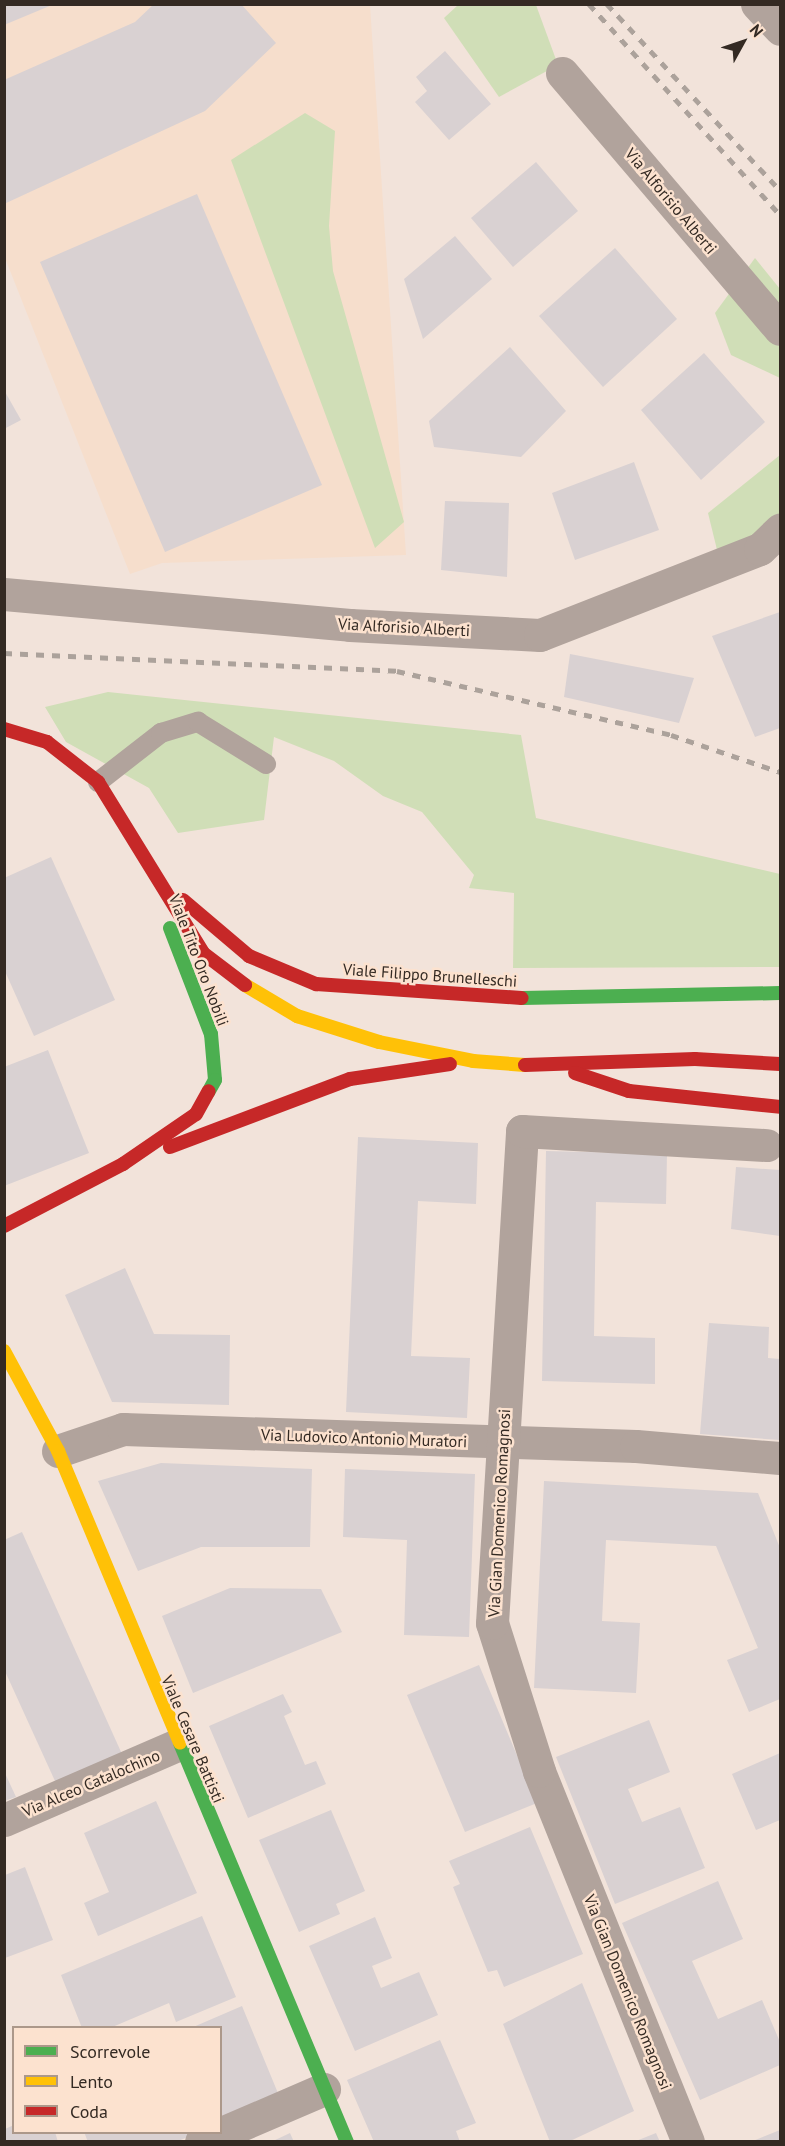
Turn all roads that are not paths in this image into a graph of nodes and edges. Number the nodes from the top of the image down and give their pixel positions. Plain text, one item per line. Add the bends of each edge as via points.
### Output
1 (757, 4) edge
2 (780, 30) edge
3 (562, 73) dead end
4 (780, 329) edge
5 (774, 541) edge
6 (4, 594) edge
7 (4, 729) edge
8 (266, 764) dead end
9 (98, 782) junction
10 (134, 837) junction
11 (780, 993) edge
12 (473, 1061) junction
13 (780, 1064) edge
14 (559, 1067) junction
15 (780, 1107) edge
16 (767, 1145) dead end
17 (123, 1164) junction
18 (4, 1226) edge
19 (4, 1351) edge
20 (502, 1443) junction
21 (58, 1451) junction
22 (780, 1458) edge
23 (177, 1745) junction
24 (4, 1820) edge
25 (324, 2089) junction
26 (222, 2133) edge
27 (220, 2134) edge
28 (201, 2142) edge
29 (347, 2142) edge
30 (688, 2142) edge

1 - 2 street
3 - 4 street, Via Alforisio Alberti
5 - 6 street, Via Alforisio Alberti via 540,635 350,625
7 - 9 street, Viale Tito Oro Nobili via 48,742
8 - 9 lane via 198,722 161,733
9 - 10 street, Viale Tito Oro Nobili
10 - 11 street, Viale Filippo Brunelleschi via 196,916 249,956 316,984 503,998
10 - 12 street, Viale Tito Oro Nobili via 180,922 202,953 232,978 297,1016 379,1042
10 - 17 street, Viale Tito Oro Nobili via 212,1034 216,1067 196,1114
12 - 14 street, Viale Tito Oro Nobili
12 - 17 street, Viale Tito Oro Nobili via 350,1079
13 - 14 street, Viale Tito Oro Nobili via 694,1059
14 - 15 street via 628,1090
16 - 20 street, Via Gian Domenico Romagnosi via 522,1131
17 - 18 street, Viale Tito Oro Nobili
19 - 21 street, Viale Cesare Battisti
20 - 21 street, Via Ludovico Antonio Muratori via 123,1429
20 - 22 street, Via Ludovico Antonio Muratori via 636,1446
20 - 30 street, Via Gian Domenico Romagnosi via 492,1623 538,1771
21 - 23 street, Viale Cesare Battisti
23 - 24 street, Via Alceo Catalochino
23 - 25 street, Viale Cesare Battisti
25 - 26 street
25 - 29 street, Viale Cesare Battisti
27 - 28 street

